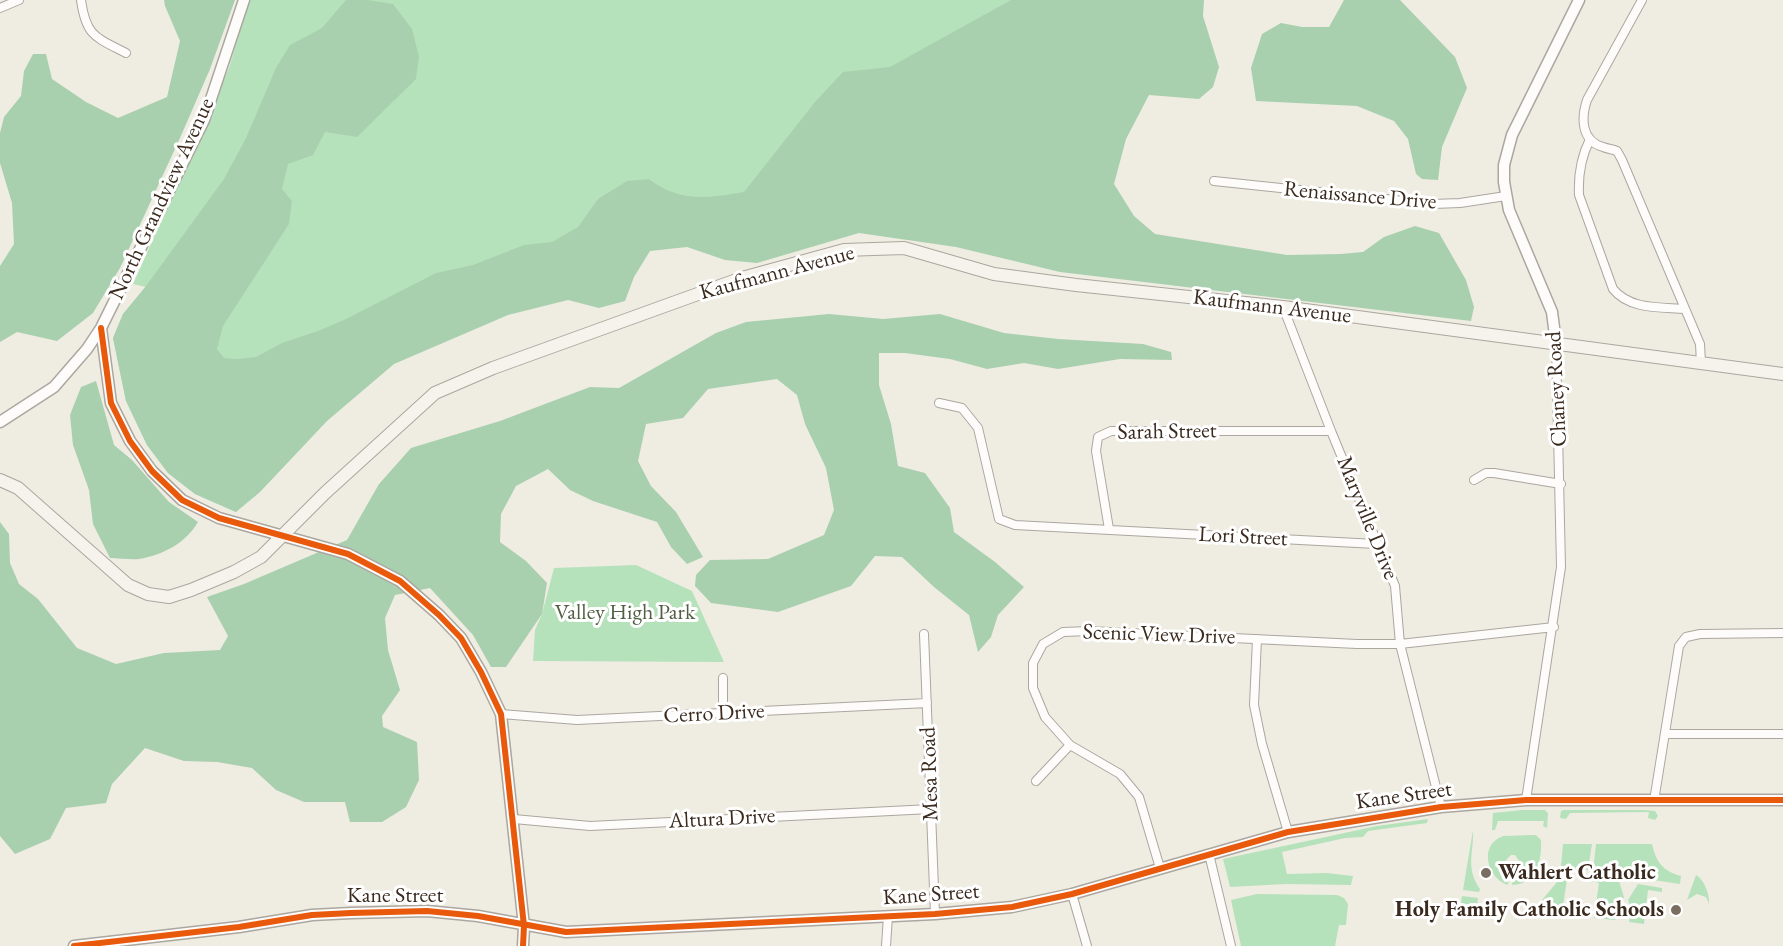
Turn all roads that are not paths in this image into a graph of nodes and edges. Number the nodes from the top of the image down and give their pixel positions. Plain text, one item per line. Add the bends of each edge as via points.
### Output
1 (19, 0) edge
2 (81, 0) edge
3 (243, 0) edge
4 (1579, 0) edge
5 (1642, 0) edge
6 (0, 8) edge
7 (126, 52) dead end
8 (1590, 139) junction
9 (1214, 182) dead end
10 (1506, 196) junction
11 (1283, 307) junction
12 (1685, 309) junction
13 (101, 328) junction
14 (1557, 343) junction
15 (1701, 363) junction
16 (1783, 374) edge
17 (939, 403) dead end
18 (0, 422) edge
19 (1331, 431) junction
20 (0, 480) edge
21 (1474, 480) dead end
22 (1561, 484) junction
23 (1109, 529) junction
24 (281, 536) junction
25 (1376, 544) junction
26 (1554, 627) junction
27 (1783, 633) edge
28 (924, 634) dead end
29 (1257, 639) junction
30 (1400, 644) junction
31 (723, 678) dead end
32 (927, 703) junction
33 (501, 714) junction
34 (723, 714) junction
35 (1666, 734) junction
36 (1783, 734) edge
37 (1070, 745) junction
38 (1036, 781) dead end
39 (1526, 800) junction
40 (1783, 800) edge
41 (1654, 801) junction
42 (1442, 807) junction
43 (931, 809) junction
44 (514, 819) junction
45 (1288, 832) junction
46 (1209, 854) junction
47 (1160, 868) junction
48 (1072, 894) junction
49 (935, 915) junction
50 (888, 916) junction
51 (524, 926) junction
52 (100, 945) edge
53 (74, 946) edge
54 (523, 946) edge
55 (886, 946) edge
56 (1087, 946) edge
57 (1231, 946) edge

1 - 6 street
2 - 7 street via 84,22 97,38
3 - 13 street, North Grandview Avenue via 204,120
4 - 10 street, Chaney Road via 1512,135 1504,165
5 - 8 street via 1587,100 1584,126
8 - 12 street via 1617,151
8 - 12 street via 1583,154 1579,195 1613,290 1634,303
9 - 10 street, Renaissance Drive via 1426,204
10 - 14 street, Chaney Road via 1552,312
11 - 14 main road, Kaufmann Avenue
11 - 19 street, Maryville Drive
11 - 24 main road, Kaufmann Avenue via 994,274 904,248 844,250 742,278 493,368 435,393
12 - 15 street via 1700,344
13 - 18 street, North Grandview Avenue via 54,387
13 - 24 street, North Grandview Avenue via 111,403 130,441 152,471 182,500 219,518
14 - 15 main road, Kaufmann Avenue
14 - 22 street, Chaney Road
15 - 16 main road, Kaufmann Avenue
17 - 23 street, Lori Street via 962,408 978,428 999,519 1015,525
19 - 23 street, Sarah Street via 1111,431 1098,437 1096,451
19 - 25 street, Maryville Drive
20 - 24 main road, Kaufmann Avenue via 18,488 128,585 148,594 169,597 234,572 261,557
21 - 22 street via 1494,473
22 - 26 street, Chaney Road via 1562,567
23 - 25 street, Lori Street
24 - 33 street, North Grandview Avenue via 348,554 400,581 461,639
25 - 30 street, Maryville Drive via 1395,586
26 - 30 street, Scenic View Drive
26 - 39 street, Chaney Road
27 - 35 street via 1686,637 1680,646
28 - 32 street, Mesa Road
29 - 30 street, Scenic View Drive
29 - 37 street, Scenic View Drive via 1063,632 1043,644 1033,663 1033,688 1045,717
29 - 45 street via 1254,705
30 - 42 street, Maryville Drive
31 - 34 street
32 - 34 street, Cerro Drive
32 - 43 street, Mesa Road
33 - 34 street, Cerro Drive via 577,720
33 - 44 street, North Grandview Avenue
35 - 36 street
35 - 41 street
37 - 38 street
37 - 47 street, Scenic View Drive via 1120,774 1139,797
39 - 41 street, Kane Street
39 - 42 street, Kane Street
40 - 41 street, Kane Street
42 - 45 street, Kane Street
43 - 44 street, Altura Drive via 590,826
43 - 49 street, Mesa Road
44 - 51 street, North Grandview Avenue
45 - 46 street, Kane Street
46 - 47 street, Kane Street
46 - 57 street
47 - 48 street, Kane Street
48 - 49 street, Kane Street via 1012,907
48 - 56 street
49 - 50 street, Kane Street
50 - 51 street, Kane Street via 566,932
50 - 55 street
51 - 52 street, Kane Street via 428,911 312,915
51 - 54 street, North Grandview Avenue
52 - 53 street, Kane Street

